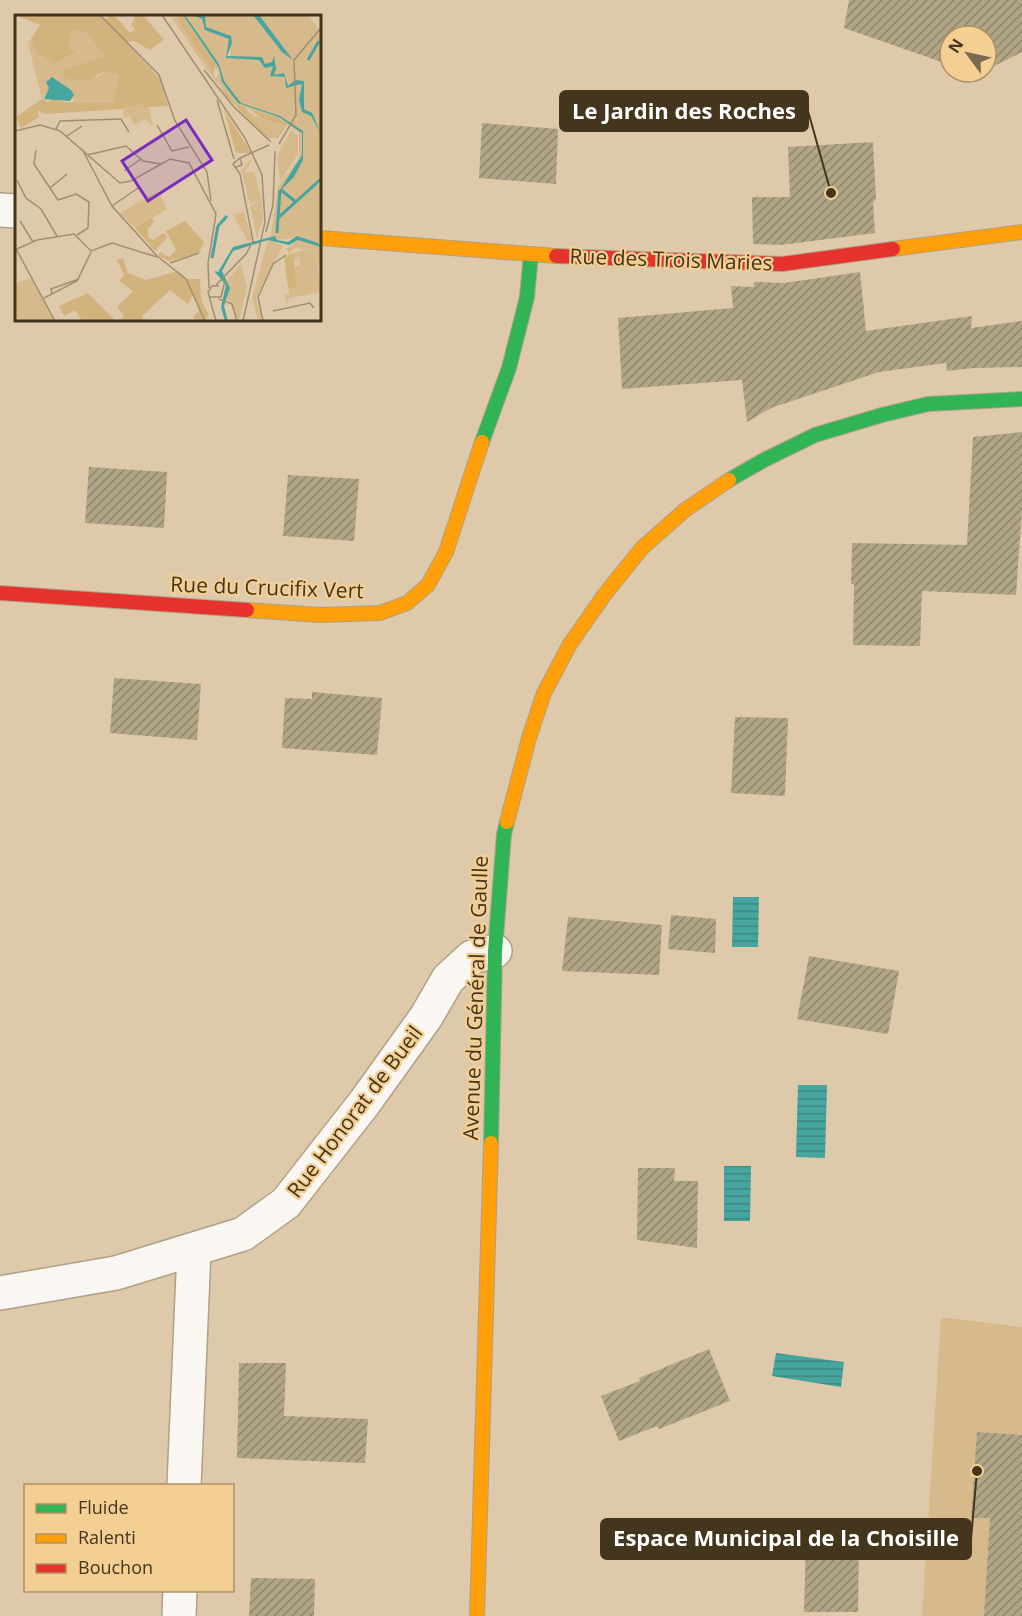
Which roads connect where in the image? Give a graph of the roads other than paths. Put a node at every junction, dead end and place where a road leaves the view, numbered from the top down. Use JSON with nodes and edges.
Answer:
{"nodes":[{"id":1,"x":0,"y":210,"type":"edge"},
{"id":2,"x":15,"y":211,"type":"edge"},
{"id":3,"x":1022,"y":232,"type":"edge"},
{"id":4,"x":321,"y":238,"type":"edge"},
{"id":5,"x":531,"y":254,"type":"junction"},
{"id":6,"x":1022,"y":399,"type":"edge"},
{"id":7,"x":0,"y":593,"type":"edge"},
{"id":8,"x":495,"y":951,"type":"junction"},
{"id":9,"x":194,"y":1250,"type":"junction"},
{"id":10,"x":0,"y":1293,"type":"edge"},
{"id":11,"x":184,"y":1484,"type":"edge"},
{"id":12,"x":180,"y":1592,"type":"edge"},
{"id":13,"x":178,"y":1616,"type":"edge"},
{"id":14,"x":477,"y":1616,"type":"edge"}],
"edges":[{"from":1,"to":2,"type":"street"},
{"from":3,"to":5,"type":"street","name":"Rue des Trois Maries"},
{"from":4,"to":5,"type":"street","name":"Rue des Trois Maries"},
{"from":5,"to":7,"type":"street","name":"Rue du Crucifix Vert"},
{"from":6,"to":8,"type":"street","name":"Avenue du Général de Gaulle"},
{"from":8,"to":9,"type":"street","name":"Rue Honorat de Bueil"},
{"from":8,"to":14,"type":"street","name":"Avenue du Général de Gaulle"},
{"from":9,"to":10,"type":"street","name":"Rue Honorat de Bueil"},
{"from":9,"to":11,"type":"street"},
{"from":12,"to":13,"type":"street"}]}
